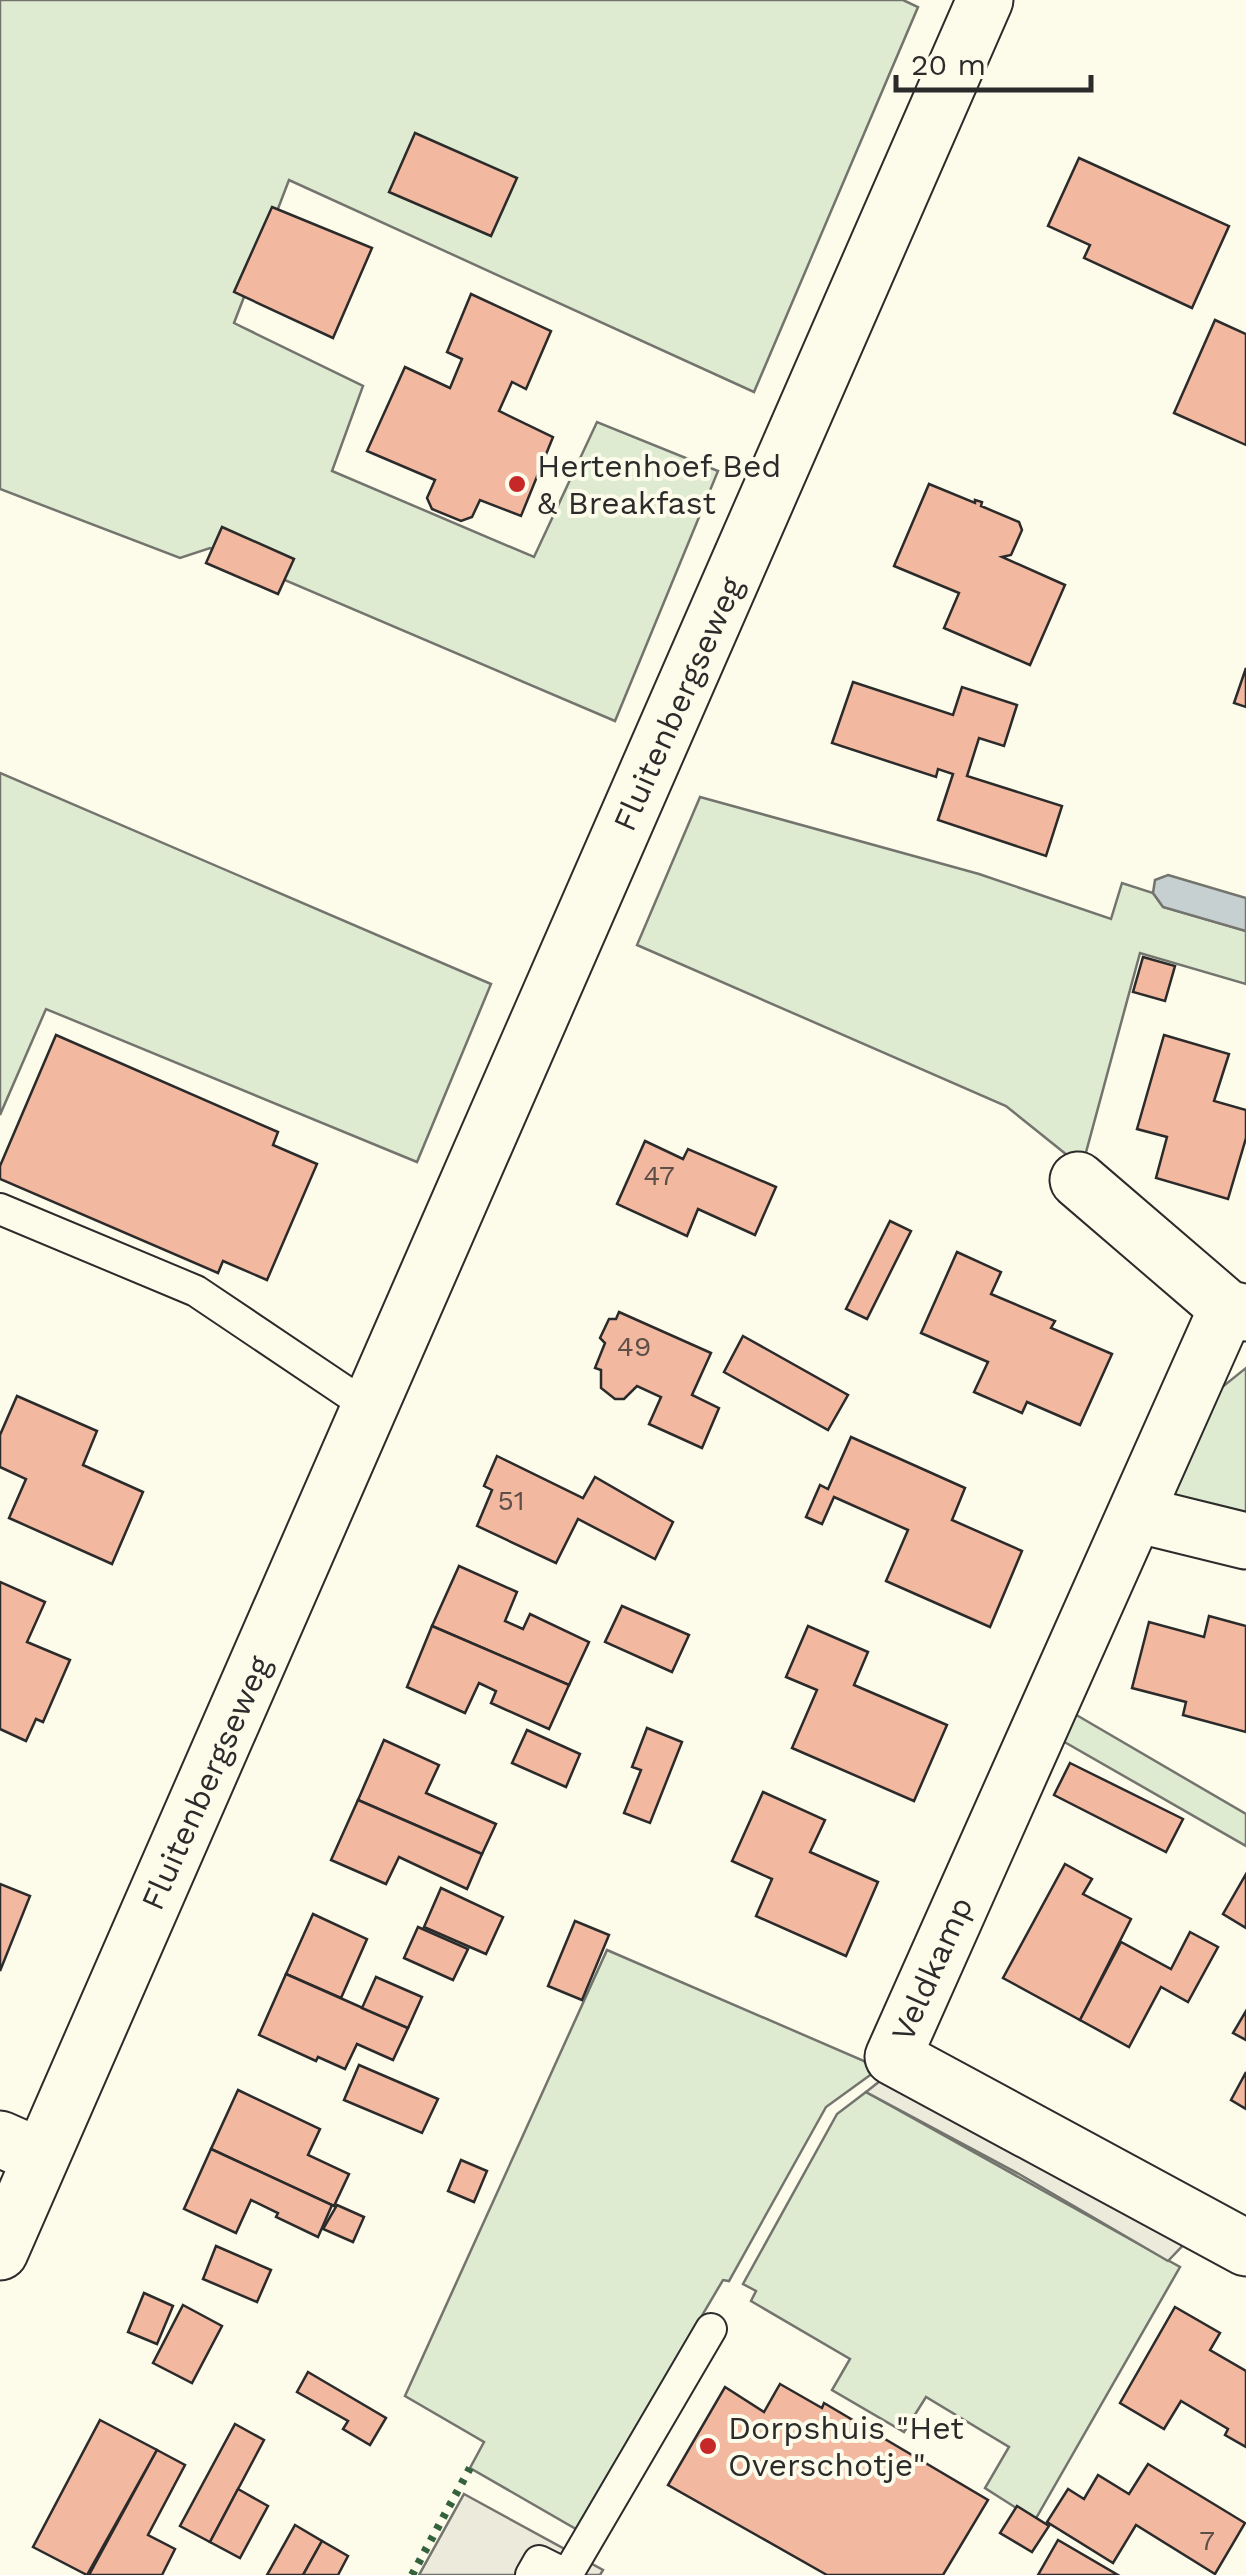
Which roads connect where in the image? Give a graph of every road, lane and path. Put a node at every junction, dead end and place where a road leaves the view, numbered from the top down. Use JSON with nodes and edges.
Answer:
{"nodes":[{"id":1,"x":984,"y":0,"type":"edge"},
{"id":2,"x":1078,"y":1180,"type":"dead end"},
{"id":3,"x":0,"y":1209,"type":"edge"},
{"id":4,"x":1237,"y":1310,"type":"edge"},
{"id":5,"x":370,"y":1408,"type":"junction"},
{"id":6,"x":1136,"y":1514,"type":"junction"},
{"id":7,"x":1246,"y":1541,"type":"edge"},
{"id":8,"x":21,"y":2148,"type":"edge"},
{"id":9,"x":1246,"y":2248,"type":"edge"},
{"id":10,"x":0,"y":2252,"type":"edge"},
{"id":11,"x":711,"y":2329,"type":"dead end"},
{"id":12,"x":531,"y":2575,"type":"edge"}],
"edges":[{"from":1,"to":5,"type":"street","name":"Fluitenbergseweg"},
{"from":2,"to":4,"type":"street","name":"Veldkamp"},
{"from":3,"to":5,"type":"lane"},
{"from":4,"to":6,"type":"street","name":"Veldkamp"},
{"from":5,"to":8,"type":"street","name":"Fluitenbergseweg"},
{"from":6,"to":7,"type":"street"},
{"from":6,"to":9,"type":"street","name":"Veldkamp"},
{"from":8,"to":10,"type":"street","name":"Fluitenbergseweg"},
{"from":11,"to":12,"type":"lane"}]}
